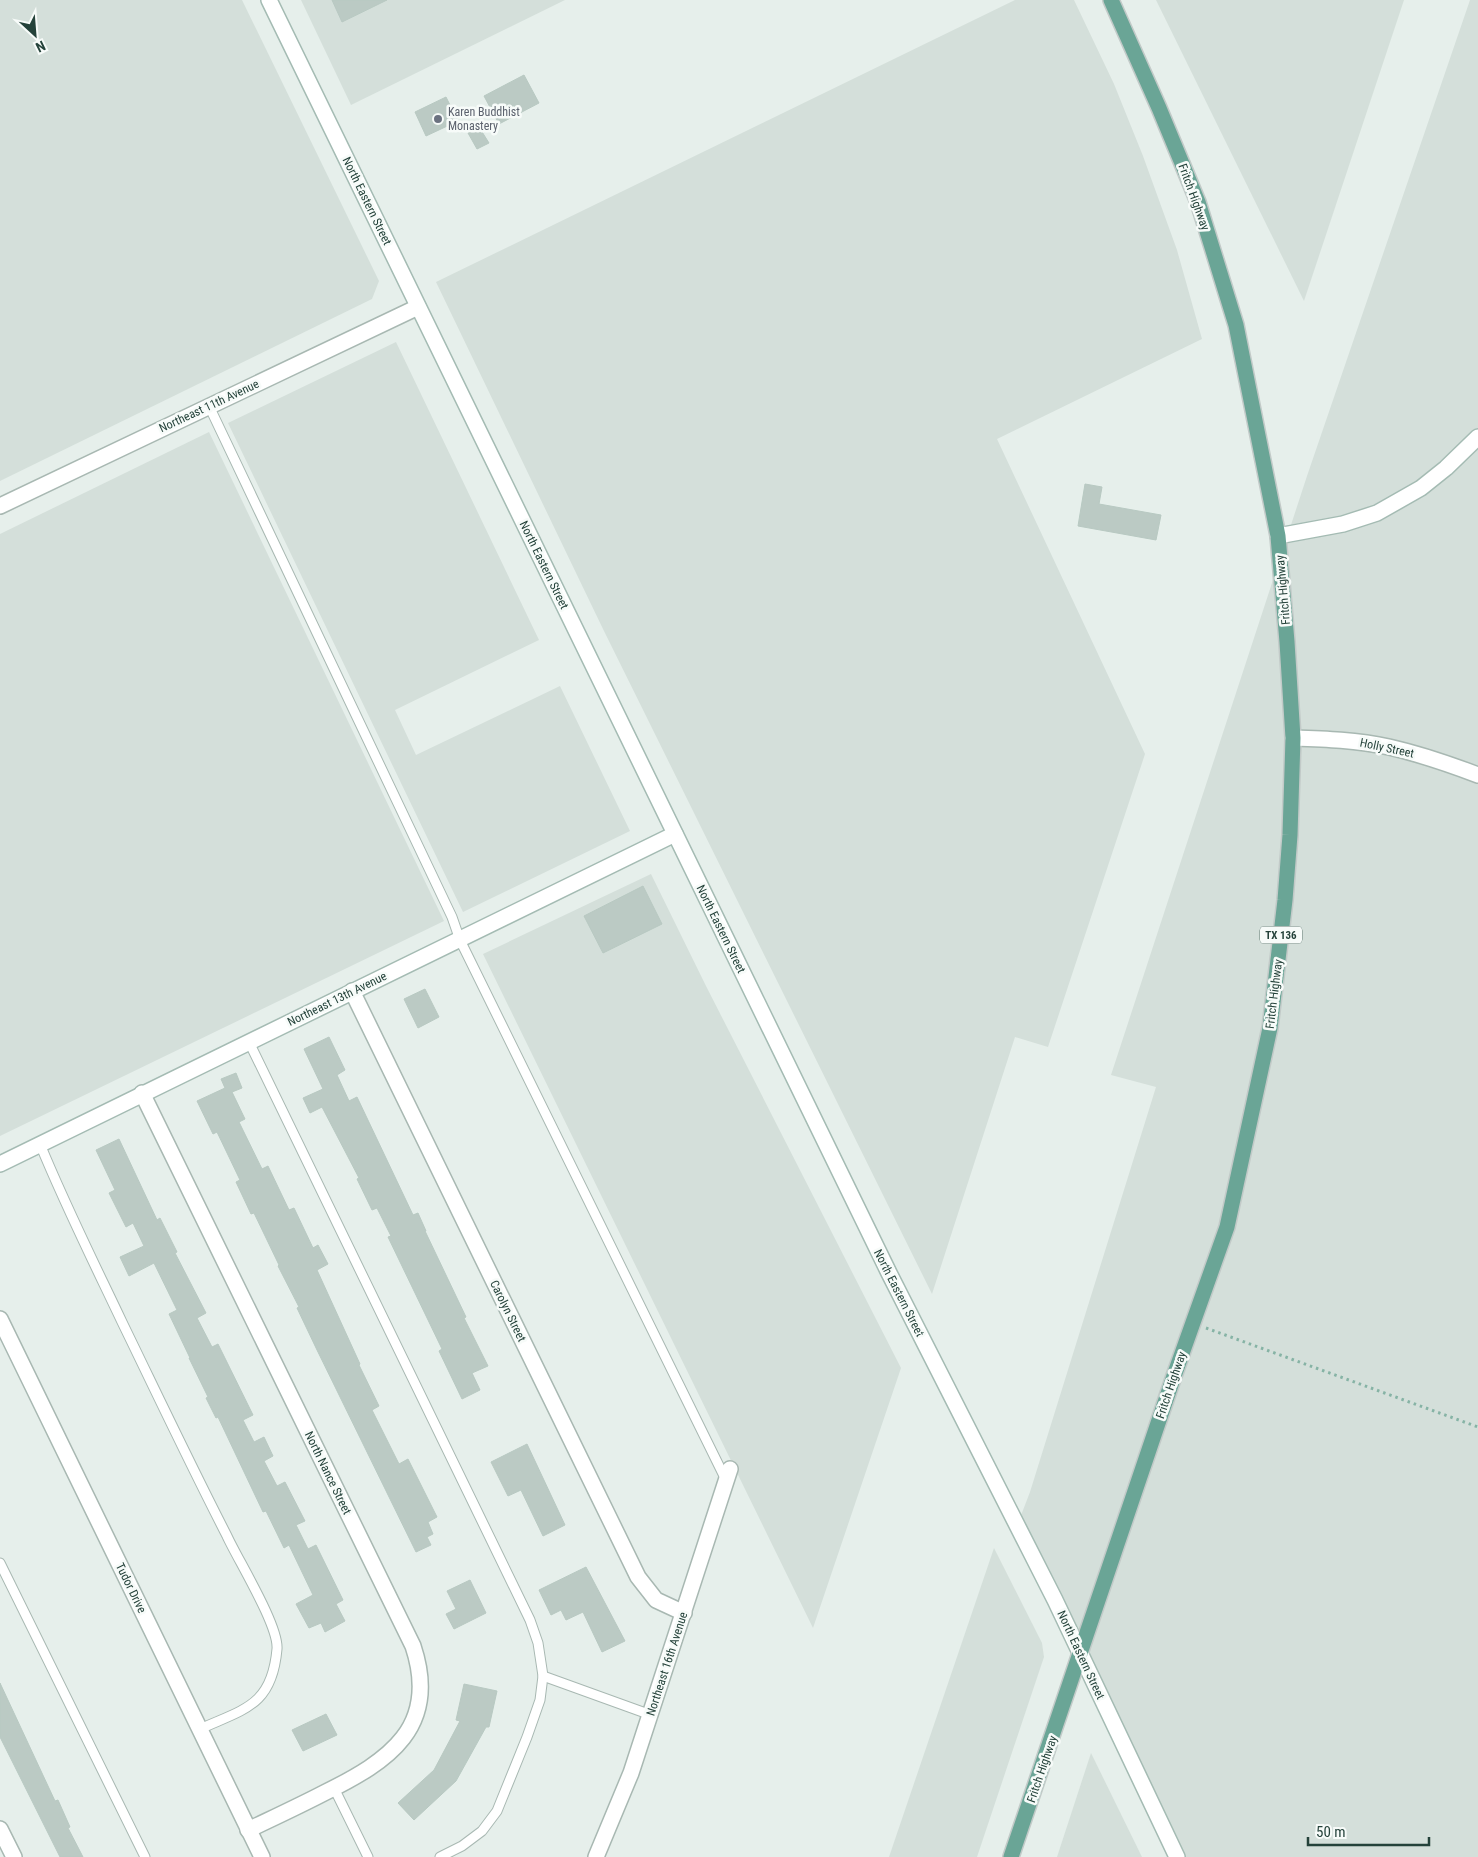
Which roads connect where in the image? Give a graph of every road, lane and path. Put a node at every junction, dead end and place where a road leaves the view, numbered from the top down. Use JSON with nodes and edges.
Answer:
{"nodes":[{"id":1,"x":270,"y":0,"type":"edge"},
{"id":2,"x":1111,"y":0,"type":"edge"},
{"id":3,"x":418,"y":307,"type":"junction"},
{"id":4,"x":209,"y":406,"type":"junction"},
{"id":5,"x":1478,"y":437,"type":"edge"},
{"id":6,"x":0,"y":506,"type":"edge"},
{"id":7,"x":1278,"y":536,"type":"junction"},
{"id":8,"x":1293,"y":738,"type":"junction"},
{"id":9,"x":1478,"y":775,"type":"edge"},
{"id":10,"x":675,"y":834,"type":"junction"},
{"id":11,"x":460,"y":940,"type":"junction"},
{"id":12,"x":352,"y":991,"type":"junction"},
{"id":13,"x":249,"y":1042,"type":"junction"},
{"id":14,"x":142,"y":1094,"type":"junction"},
{"id":15,"x":40,"y":1144,"type":"junction"},
{"id":16,"x":0,"y":1164,"type":"edge"},
{"id":17,"x":0,"y":1319,"type":"edge"},
{"id":18,"x":1193,"y":1323,"type":"junction"},
{"id":19,"x":1478,"y":1427,"type":"edge"},
{"id":20,"x":728,"y":1475,"type":"joint"},
{"id":21,"x":0,"y":1563,"type":"edge"},
{"id":22,"x":684,"y":1613,"type":"junction"},
{"id":23,"x":1081,"y":1654,"type":"junction"},
{"id":24,"x":543,"y":1676,"type":"junction"},
{"id":25,"x":650,"y":1715,"type":"junction"},
{"id":26,"x":200,"y":1729,"type":"junction"},
{"id":27,"x":334,"y":1788,"type":"junction"},
{"id":28,"x":0,"y":1829,"type":"edge"},
{"id":29,"x":248,"y":1830,"type":"junction"},
{"id":30,"x":14,"y":1857,"type":"edge"},
{"id":31,"x":145,"y":1857,"type":"edge"},
{"id":32,"x":262,"y":1857,"type":"edge"},
{"id":33,"x":368,"y":1857,"type":"edge"},
{"id":34,"x":440,"y":1857,"type":"edge"},
{"id":35,"x":596,"y":1857,"type":"edge"},
{"id":36,"x":1011,"y":1857,"type":"edge"},
{"id":37,"x":1177,"y":1857,"type":"edge"}],
"edges":[{"from":1,"to":3,"type":"street","name":"North Eastern Street"},
{"from":2,"to":7,"type":"main road","name":"Fritch Highway","number":"TX 136"},
{"from":3,"to":4,"type":"street","name":"Northeast 11th Avenue"},
{"from":3,"to":10,"type":"street","name":"North Eastern Street"},
{"from":4,"to":6,"type":"street","name":"Northeast 11th Avenue"},
{"from":4,"to":11,"type":"lane"},
{"from":5,"to":7,"type":"street"},
{"from":7,"to":8,"type":"main road","name":"Fritch Highway","number":"TX 136"},
{"from":8,"to":9,"type":"street","name":"Holly Street"},
{"from":8,"to":18,"type":"main road","name":"Fritch Highway","number":"TX 136"},
{"from":10,"to":11,"type":"street","name":"Northeast 13th Avenue"},
{"from":10,"to":23,"type":"street","name":"North Eastern Street"},
{"from":11,"to":12,"type":"street","name":"Northeast 13th Avenue"},
{"from":11,"to":20,"type":"lane"},
{"from":12,"to":13,"type":"street","name":"Northeast 13th Avenue"},
{"from":12,"to":22,"type":"street","name":"Carolyn Street"},
{"from":13,"to":14,"type":"street","name":"Northeast 13th Avenue"},
{"from":13,"to":24,"type":"lane"},
{"from":14,"to":15,"type":"street","name":"Northeast 13th Avenue"},
{"from":14,"to":27,"type":"street","name":"North Nance Street"},
{"from":15,"to":16,"type":"street","name":"Northeast 13th Avenue"},
{"from":15,"to":26,"type":"lane"},
{"from":17,"to":26,"type":"street","name":"Tudor Drive"},
{"from":18,"to":19,"type":"path"},
{"from":18,"to":23,"type":"main road","name":"Fritch Highway","number":"TX 136"},
{"from":20,"to":22,"type":"street","name":"Northeast 16th Avenue"},
{"from":21,"to":31,"type":"lane"},
{"from":22,"to":25,"type":"street","name":"Northeast 16th Avenue"},
{"from":23,"to":36,"type":"main road","name":"Fritch Highway","number":"TX 136"},
{"from":23,"to":37,"type":"street","name":"North Eastern Street"},
{"from":24,"to":25,"type":"lane"},
{"from":24,"to":34,"type":"lane"},
{"from":25,"to":35,"type":"street","name":"Northeast 16th Avenue"},
{"from":26,"to":29,"type":"street","name":"Tudor Drive"},
{"from":27,"to":29,"type":"street","name":"North Nance Street"},
{"from":27,"to":33,"type":"lane"},
{"from":28,"to":30,"type":"street"},
{"from":29,"to":32,"type":"street","name":"Tudor Drive"}]}
